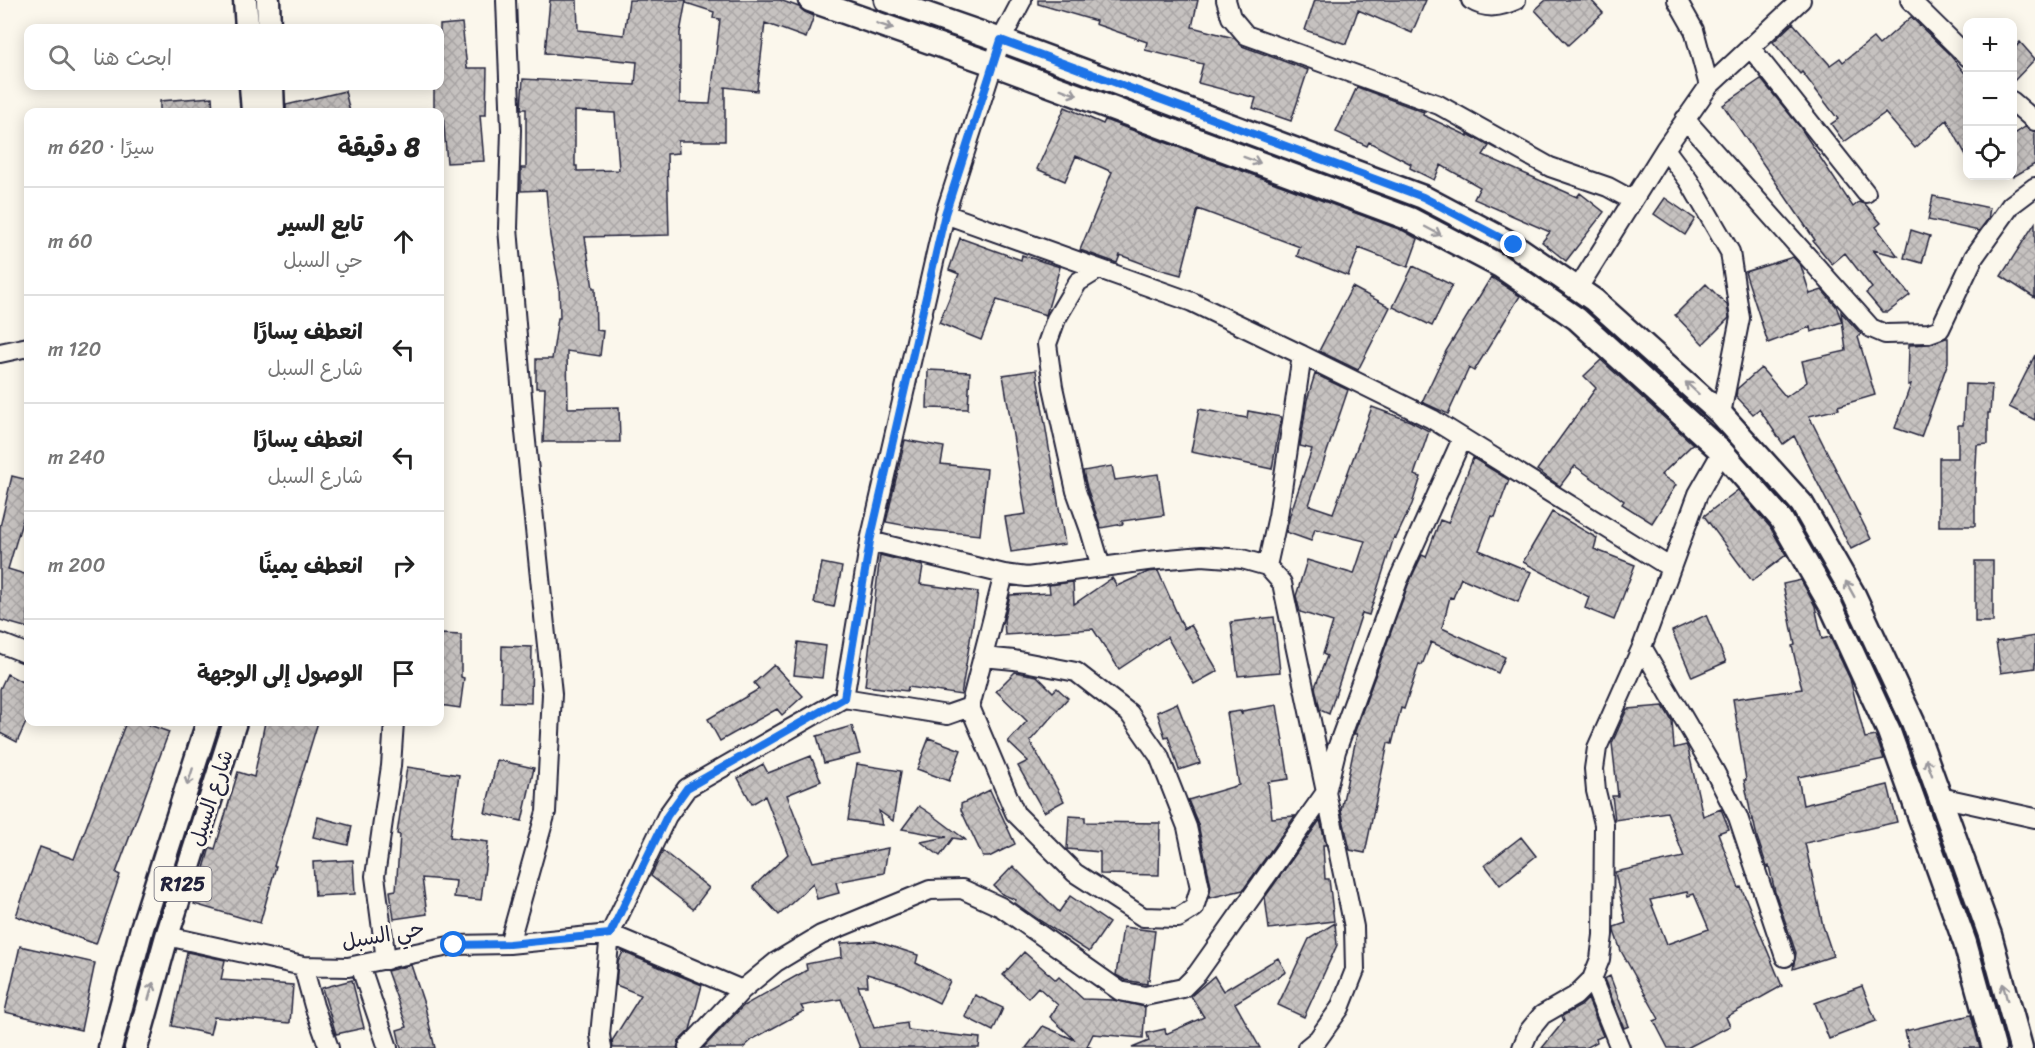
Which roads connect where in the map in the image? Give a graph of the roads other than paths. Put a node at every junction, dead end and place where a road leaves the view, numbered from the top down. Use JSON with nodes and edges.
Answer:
{"nodes":[{"id":1,"x":245,"y":0,"type":"edge"},
{"id":2,"x":268,"y":0,"type":"edge"},
{"id":3,"x":506,"y":0,"type":"edge"},
{"id":4,"x":810,"y":0,"type":"edge"},
{"id":5,"x":886,"y":0,"type":"edge"},
{"id":6,"x":1022,"y":0,"type":"edge"},
{"id":7,"x":1226,"y":0,"type":"edge"},
{"id":8,"x":1471,"y":0,"type":"edge"},
{"id":9,"x":1516,"y":0,"type":"edge"},
{"id":10,"x":1677,"y":0,"type":"edge"},
{"id":11,"x":1801,"y":0,"type":"edge"},
{"id":12,"x":1910,"y":0,"type":"edge"},
{"id":13,"x":247,"y":24,"type":"edge"},
{"id":14,"x":269,"y":24,"type":"edge"},
{"id":15,"x":1001,"y":40,"type":"junction"},
{"id":16,"x":1750,"y":47,"type":"junction"},
{"id":17,"x":1963,"y":52,"type":"edge"},
{"id":18,"x":993,"y":64,"type":"junction"},
{"id":19,"x":1709,"y":86,"type":"junction"},
{"id":20,"x":251,"y":90,"type":"edge"},
{"id":21,"x":272,"y":90,"type":"edge"},
{"id":22,"x":2017,"y":105,"type":"edge"},
{"id":23,"x":253,"y":108,"type":"edge"},
{"id":24,"x":273,"y":108,"type":"edge"},
{"id":25,"x":1685,"y":119,"type":"junction"},
{"id":26,"x":2035,"y":121,"type":"edge"},
{"id":27,"x":1665,"y":149,"type":"junction"},
{"id":28,"x":2035,"y":186,"type":"edge"},
{"id":29,"x":1866,"y":193,"type":"dead end"},
{"id":30,"x":1632,"y":200,"type":"junction"},
{"id":31,"x":945,"y":214,"type":"junction"},
{"id":32,"x":1099,"y":269,"type":"junction"},
{"id":33,"x":1578,"y":288,"type":"junction"},
{"id":34,"x":24,"y":348,"type":"edge"},
{"id":35,"x":0,"y":353,"type":"edge"},
{"id":36,"x":1302,"y":355,"type":"junction"},
{"id":37,"x":1721,"y":414,"type":"junction"},
{"id":38,"x":1462,"y":439,"type":"junction"},
{"id":39,"x":1722,"y":452,"type":"junction"},
{"id":40,"x":870,"y":541,"type":"junction"},
{"id":41,"x":1267,"y":566,"type":"junction"},
{"id":42,"x":1101,"y":567,"type":"junction"},
{"id":43,"x":1671,"y":568,"type":"junction"},
{"id":44,"x":1004,"y":574,"type":"junction"},
{"id":45,"x":0,"y":643,"type":"edge"},
{"id":46,"x":1642,"y":647,"type":"junction"},
{"id":47,"x":24,"y":652,"type":"edge"},
{"id":48,"x":983,"y":657,"type":"junction"},
{"id":49,"x":844,"y":698,"type":"junction"},
{"id":50,"x":970,"y":707,"type":"junction"},
{"id":51,"x":203,"y":726,"type":"edge"},
{"id":52,"x":234,"y":726,"type":"edge"},
{"id":53,"x":394,"y":726,"type":"edge"},
{"id":54,"x":1326,"y":792,"type":"junction"},
{"id":55,"x":1940,"y":797,"type":"junction"},
{"id":56,"x":2035,"y":818,"type":"edge"},
{"id":57,"x":610,"y":934,"type":"junction"},
{"id":58,"x":167,"y":936,"type":"junction"},
{"id":59,"x":509,"y":944,"type":"junction"},
{"id":60,"x":1785,"y":957,"type":"dead end"},
{"id":61,"x":386,"y":960,"type":"junction"},
{"id":62,"x":360,"y":964,"type":"junction"},
{"id":63,"x":303,"y":966,"type":"junction"},
{"id":64,"x":1592,"y":979,"type":"junction"},
{"id":65,"x":742,"y":990,"type":"junction"},
{"id":66,"x":110,"y":1048,"type":"edge"},
{"id":67,"x":136,"y":1048,"type":"edge"},
{"id":68,"x":328,"y":1048,"type":"edge"},
{"id":69,"x":388,"y":1048,"type":"edge"},
{"id":70,"x":602,"y":1048,"type":"edge"},
{"id":71,"x":688,"y":1048,"type":"edge"},
{"id":72,"x":1307,"y":1048,"type":"edge"},
{"id":73,"x":1522,"y":1048,"type":"edge"},
{"id":74,"x":1620,"y":1048,"type":"edge"},
{"id":75,"x":1994,"y":1048,"type":"edge"},
{"id":76,"x":2021,"y":1048,"type":"edge"}],
"edges":[{"from":1,"to":13,"type":"main road"},
{"from":2,"to":14,"type":"main road"},
{"from":3,"to":59,"type":"street"},
{"from":4,"to":18,"type":"main road","one_way":true},
{"from":5,"to":15,"type":"main road"},
{"from":6,"to":15,"type":"street"},
{"from":7,"to":30,"type":"street"},
{"from":8,"to":9,"type":"street"},
{"from":10,"to":19,"type":"street"},
{"from":11,"to":16,"type":"street"},
{"from":12,"to":17,"type":"street"},
{"from":15,"to":18,"type":"street"},
{"from":15,"to":33,"type":"main road"},
{"from":16,"to":19,"type":"street"},
{"from":16,"to":29,"type":"street"},
{"from":18,"to":31,"type":"street"},
{"from":18,"to":39,"type":"main road","one_way":true},
{"from":19,"to":25,"type":"street"},
{"from":20,"to":23,"type":"main road"},
{"from":21,"to":24,"type":"main road"},
{"from":22,"to":26,"type":"street"},
{"from":25,"to":27,"type":"street"},
{"from":25,"to":28,"type":"street"},
{"from":27,"to":30,"type":"street"},
{"from":27,"to":37,"type":"street"},
{"from":30,"to":33,"type":"street"},
{"from":31,"to":32,"type":"street"},
{"from":31,"to":40,"type":"street"},
{"from":32,"to":36,"type":"street"},
{"from":32,"to":42,"type":"street"},
{"from":37,"to":33,"type":"main road","one_way":true},
{"from":34,"to":35,"type":"street"},
{"from":36,"to":38,"type":"street"},
{"from":36,"to":41,"type":"street"},
{"from":55,"to":37,"type":"main road","one_way":true},
{"from":38,"to":43,"type":"street"},
{"from":38,"to":54,"type":"street"},
{"from":39,"to":43,"type":"street"},
{"from":39,"to":75,"type":"main road"},
{"from":40,"to":44,"type":"street"},
{"from":40,"to":49,"type":"street"},
{"from":41,"to":42,"type":"street"},
{"from":41,"to":54,"type":"street"},
{"from":42,"to":44,"type":"street"},
{"from":43,"to":46,"type":"street"},
{"from":44,"to":48,"type":"street"},
{"from":45,"to":47,"type":"street"},
{"from":46,"to":60,"type":"street"},
{"from":46,"to":64,"type":"street"},
{"from":48,"to":50,"type":"street"},
{"from":48,"to":50,"type":"street"},
{"from":49,"to":50,"type":"street"},
{"from":49,"to":57,"type":"street"},
{"from":51,"to":66,"type":"main road","name":"شارع السبل","number":"R125","one_way":true},
{"from":52,"to":58,"type":"main road","name":"شارع السبل","number":"R125"},
{"from":53,"to":61,"type":"street"},
{"from":54,"to":65,"type":"street"},
{"from":54,"to":72,"type":"street"},
{"from":55,"to":56,"type":"street"},
{"from":76,"to":55,"type":"main road","one_way":true},
{"from":57,"to":59,"type":"street","name":"حي السبل"},
{"from":57,"to":65,"type":"street","name":"حي السبل"},
{"from":57,"to":70,"type":"street"},
{"from":58,"to":63,"type":"street","name":"حي السبل"},
{"from":67,"to":58,"type":"main road","name":"شارع السبل","number":"R125","one_way":true},
{"from":59,"to":61,"type":"street","name":"حي السبل"},
{"from":61,"to":62,"type":"street","name":"حي السبل"},
{"from":62,"to":63,"type":"street","name":"حي السبل"},
{"from":62,"to":69,"type":"street"},
{"from":63,"to":68,"type":"street"},
{"from":64,"to":73,"type":"street"},
{"from":64,"to":74,"type":"street"},
{"from":65,"to":71,"type":"street"}]}
